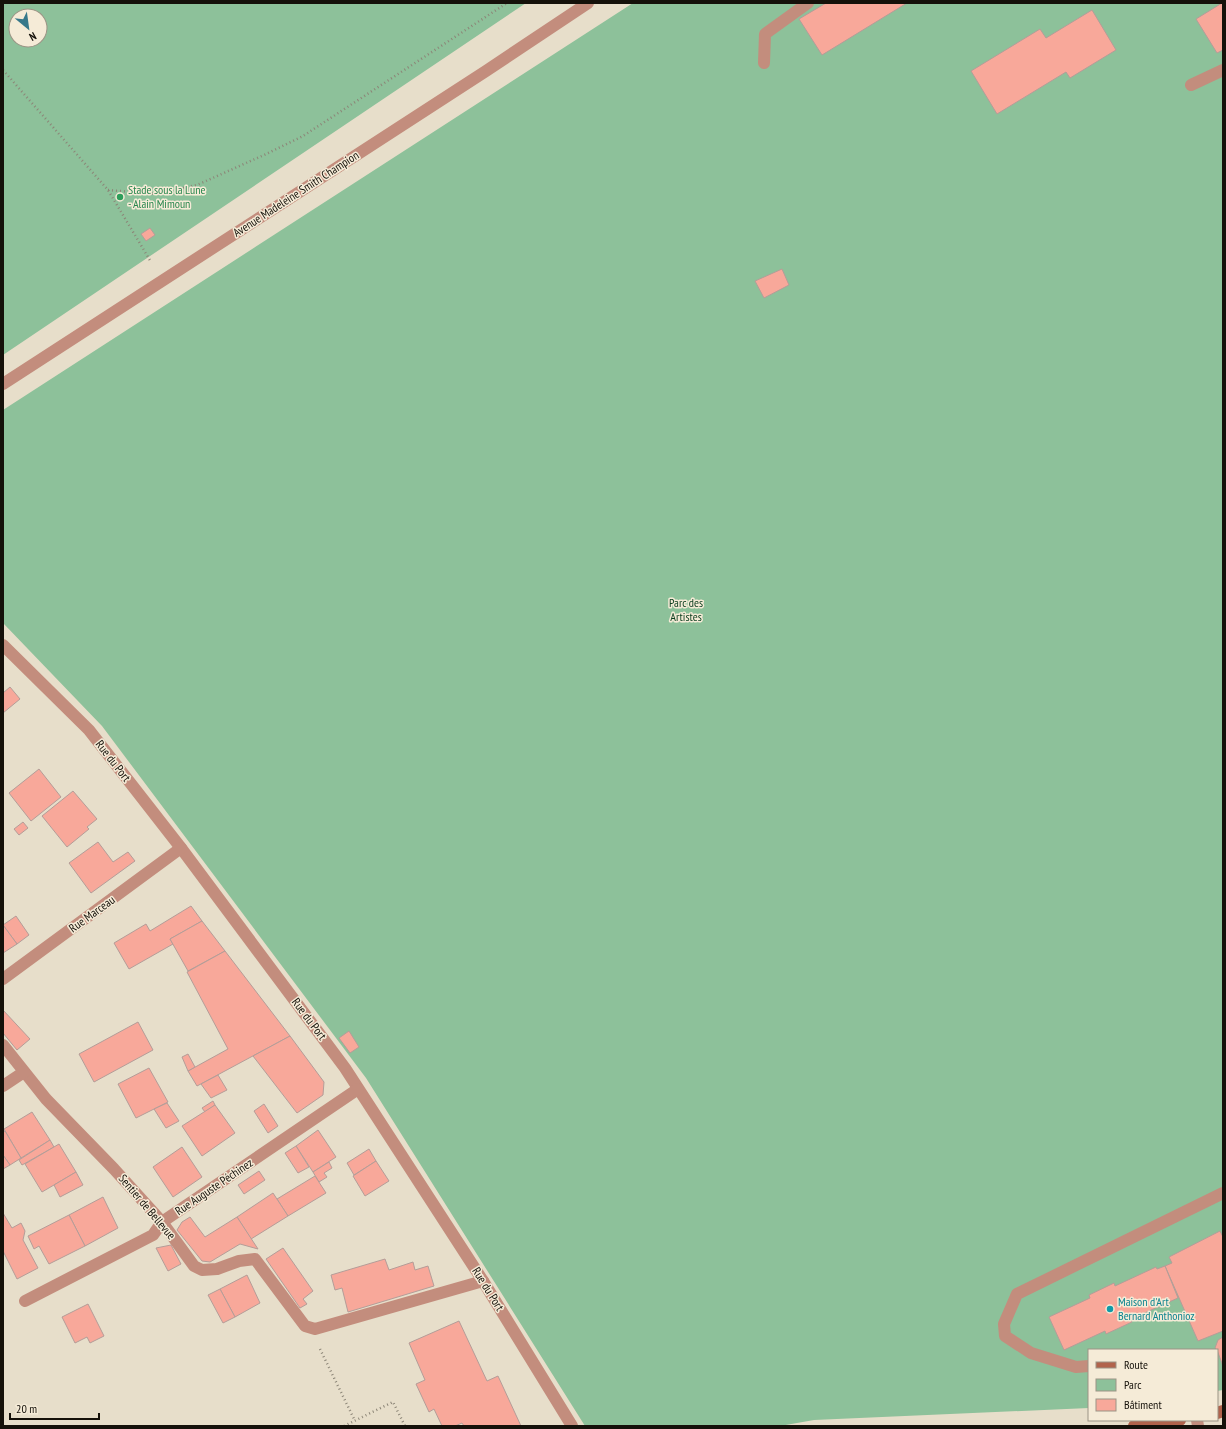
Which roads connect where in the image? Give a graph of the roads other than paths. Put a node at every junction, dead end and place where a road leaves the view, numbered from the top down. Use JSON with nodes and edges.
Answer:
{"nodes":[{"id":1,"x":588,"y":3,"type":"edge"},
{"id":2,"x":808,"y":3,"type":"edge"},
{"id":3,"x":764,"y":62,"type":"dead end"},
{"id":4,"x":1223,"y":70,"type":"edge"},
{"id":5,"x":1191,"y":85,"type":"dead end"},
{"id":6,"x":3,"y":384,"type":"edge"},
{"id":7,"x":3,"y":645,"type":"edge"},
{"id":8,"x":181,"y":848,"type":"junction"},
{"id":9,"x":3,"y":979,"type":"edge"},
{"id":10,"x":3,"y":1045,"type":"edge"},
{"id":11,"x":24,"y":1072,"type":"junction"},
{"id":12,"x":3,"y":1086,"type":"edge"},
{"id":13,"x":358,"y":1089,"type":"junction"},
{"id":14,"x":1223,"y":1193,"type":"edge"},
{"id":15,"x":162,"y":1222,"type":"junction"},
{"id":16,"x":483,"y":1281,"type":"junction"},
{"id":17,"x":25,"y":1301,"type":"dead end"},
{"id":18,"x":1088,"y":1366,"type":"edge"},
{"id":19,"x":1168,"y":1421,"type":"edge"},
{"id":20,"x":1156,"y":1422,"type":"edge"},
{"id":21,"x":572,"y":1426,"type":"edge"},
{"id":22,"x":1134,"y":1426,"type":"edge"}],
"edges":[{"from":1,"to":6,"type":"street","name":"Avenue Madeleine Smith Champion"},
{"from":2,"to":3,"type":"street"},
{"from":4,"to":5,"type":"street"},
{"from":7,"to":8,"type":"street","name":"Rue du Port"},
{"from":8,"to":9,"type":"street","name":"Rue Marceau"},
{"from":8,"to":13,"type":"street","name":"Rue du Port"},
{"from":10,"to":11,"type":"street","name":"Sentier de Bellevue"},
{"from":11,"to":12,"type":"street"},
{"from":11,"to":15,"type":"street","name":"Sentier de Bellevue"},
{"from":13,"to":15,"type":"street","name":"Rue Auguste Péchinez"},
{"from":13,"to":16,"type":"street","name":"Rue du Port"},
{"from":14,"to":18,"type":"street"},
{"from":15,"to":16,"type":"street","name":"Sentier de Bellevue"},
{"from":15,"to":17,"type":"street","name":"Rue Auguste Péchinez"},
{"from":16,"to":21,"type":"street","name":"Rue du Port"},
{"from":19,"to":20,"type":"main road"},
{"from":20,"to":22,"type":"main road"}]}
